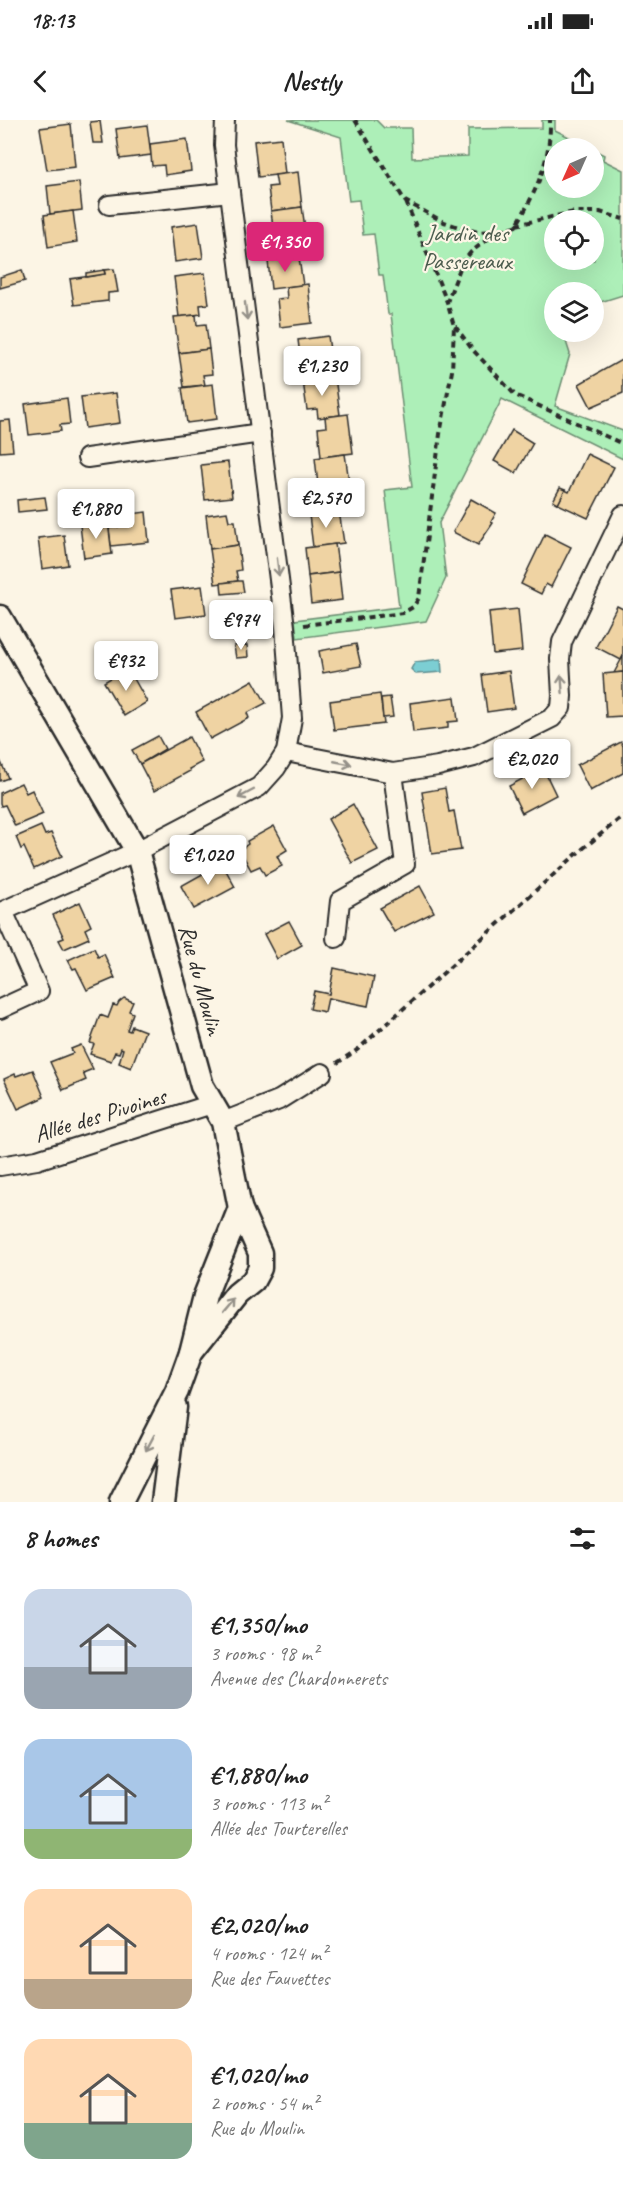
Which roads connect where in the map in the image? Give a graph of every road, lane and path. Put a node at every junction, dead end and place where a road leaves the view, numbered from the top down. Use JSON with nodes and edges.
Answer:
{"nodes":[{"id":1,"x":225,"y":120,"type":"edge"},
{"id":2,"x":355,"y":120,"type":"edge"},
{"id":3,"x":550,"y":120,"type":"edge"},
{"id":4,"x":231,"y":192,"type":"junction"},
{"id":5,"x":405,"y":201,"type":"junction"},
{"id":6,"x":110,"y":205,"type":"dead end"},
{"id":7,"x":623,"y":219,"type":"edge"},
{"id":8,"x":516,"y":226,"type":"junction"},
{"id":9,"x":498,"y":231,"type":"junction"},
{"id":10,"x":447,"y":302,"type":"junction"},
{"id":11,"x":454,"y":326,"type":"junction"},
{"id":12,"x":261,"y":434,"type":"junction"},
{"id":13,"x":623,"y":444,"type":"edge"},
{"id":14,"x":87,"y":458,"type":"dead end"},
{"id":15,"x":623,"y":515,"type":"edge"},
{"id":16,"x":0,"y":617,"type":"edge"},
{"id":17,"x":285,"y":627,"type":"junction"},
{"id":18,"x":286,"y":752,"type":"junction"},
{"id":19,"x":393,"y":773,"type":"junction"},
{"id":20,"x":623,"y":816,"type":"edge"},
{"id":21,"x":137,"y":851,"type":"junction"},
{"id":22,"x":2,"y":908,"type":"edge"},
{"id":23,"x":336,"y":938,"type":"dead end"},
{"id":24,"x":0,"y":1009,"type":"edge"},
{"id":25,"x":322,"y":1073,"type":"joint"},
{"id":26,"x":217,"y":1113,"type":"junction"},
{"id":27,"x":0,"y":1166,"type":"edge"},
{"id":28,"x":240,"y":1208,"type":"junction"},
{"id":29,"x":192,"y":1352,"type":"junction"},
{"id":30,"x":177,"y":1391,"type":"junction"},
{"id":31,"x":122,"y":1502,"type":"edge"},
{"id":32,"x":163,"y":1502,"type":"edge"}],
"edges":[{"from":1,"to":4,"type":"street"},
{"from":2,"to":5,"type":"path"},
{"from":3,"to":8,"type":"path"},
{"from":4,"to":6,"type":"street"},
{"from":4,"to":12,"type":"street","one_way":true},
{"from":5,"to":9,"type":"path"},
{"from":5,"to":10,"type":"path"},
{"from":7,"to":8,"type":"path"},
{"from":8,"to":9,"type":"path"},
{"from":9,"to":10,"type":"path"},
{"from":10,"to":11,"type":"path"},
{"from":11,"to":13,"type":"path"},
{"from":11,"to":17,"type":"path"},
{"from":12,"to":14,"type":"street"},
{"from":12,"to":17,"type":"street","one_way":true},
{"from":19,"to":15,"type":"street","one_way":true},
{"from":16,"to":21,"type":"street","name":"Rue du Moulin"},
{"from":17,"to":18,"type":"street"},
{"from":18,"to":19,"type":"street","one_way":true},
{"from":18,"to":21,"type":"street","one_way":true},
{"from":19,"to":23,"type":"street"},
{"from":20,"to":25,"type":"path"},
{"from":21,"to":22,"type":"street"},
{"from":21,"to":26,"type":"street","name":"Rue du Moulin"},
{"from":22,"to":24,"type":"street"},
{"from":25,"to":26,"type":"street","name":"Allée des Pivoines"},
{"from":26,"to":27,"type":"street","name":"Allée des Pivoines"},
{"from":26,"to":28,"type":"street","name":"Rue du Moulin"},
{"from":28,"to":29,"type":"street","name":"Rue du Moulin"},
{"from":29,"to":28,"type":"street","name":"Rue du Moulin","one_way":true},
{"from":29,"to":30,"type":"street","name":"Rue du Moulin"},
{"from":30,"to":31,"type":"street","name":"Rue du Moulin","one_way":true},
{"from":30,"to":32,"type":"street","name":"Rue du Moulin"}]}
